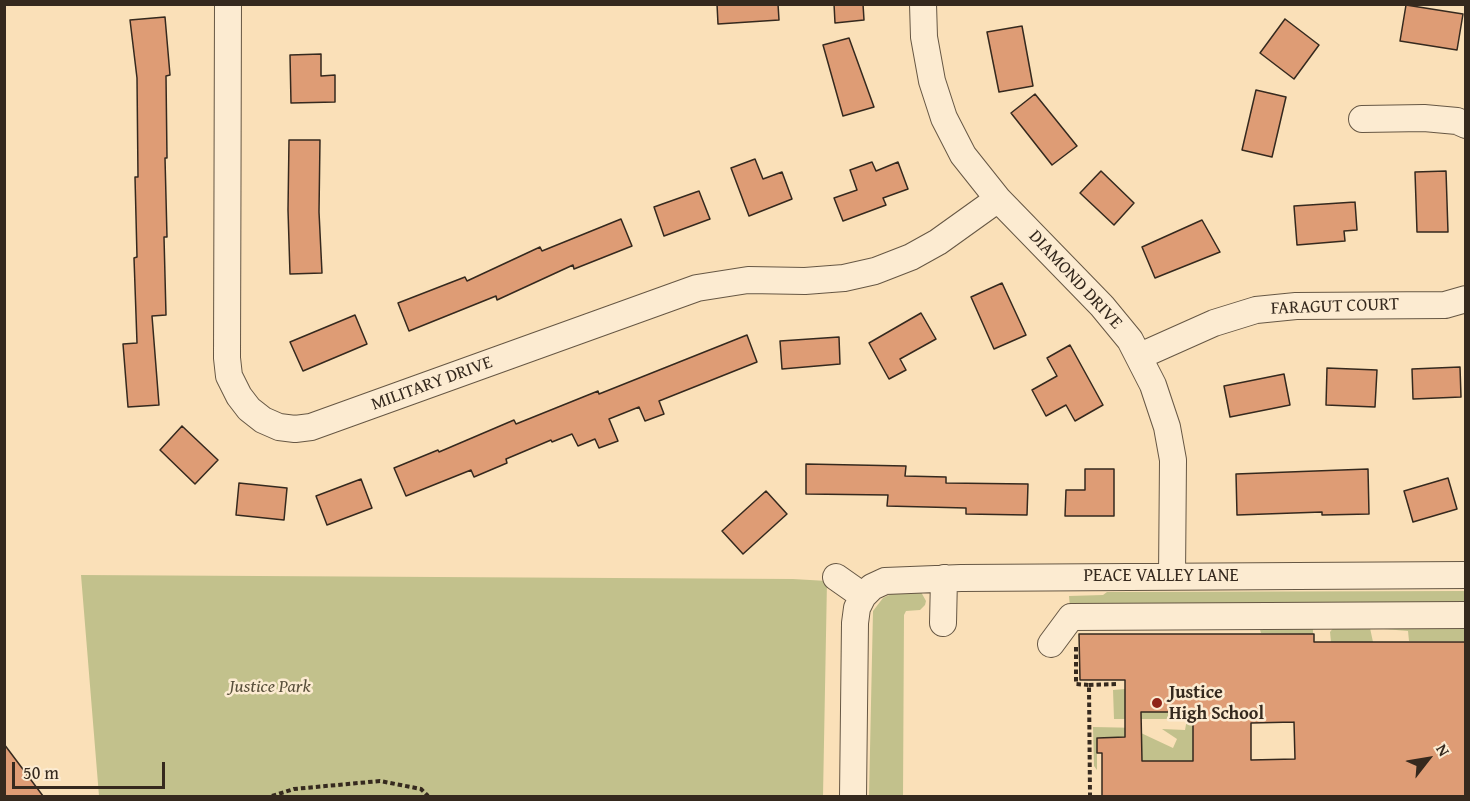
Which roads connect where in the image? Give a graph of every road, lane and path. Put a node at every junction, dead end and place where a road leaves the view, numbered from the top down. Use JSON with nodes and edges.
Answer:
{"nodes":[{"id":1,"x":228,"y":4,"type":"edge"},
{"id":2,"x":923,"y":4,"type":"edge"},
{"id":3,"x":1362,"y":119,"type":"dead end"},
{"id":4,"x":1466,"y":125,"type":"edge"},
{"id":5,"x":998,"y":199,"type":"junction"},
{"id":6,"x":1466,"y":299,"type":"edge"},
{"id":7,"x":1140,"y":356,"type":"junction"},
{"id":8,"x":1466,"y":575,"type":"edge"},
{"id":9,"x":1172,"y":576,"type":"junction"},
{"id":10,"x":836,"y":577,"type":"dead end"},
{"id":11,"x":944,"y":578,"type":"junction"},
{"id":12,"x":863,"y":597,"type":"junction"},
{"id":13,"x":1466,"y":615,"type":"edge"},
{"id":14,"x":1071,"y":617,"type":"junction"},
{"id":15,"x":943,"y":623,"type":"dead end"},
{"id":16,"x":1051,"y":644,"type":"dead end"},
{"id":17,"x":1119,"y":684,"type":"dead end"},
{"id":18,"x":1089,"y":685,"type":"junction"},
{"id":19,"x":272,"y":796,"type":"edge"},
{"id":20,"x":428,"y":796,"type":"edge"},
{"id":21,"x":853,"y":796,"type":"edge"},
{"id":22,"x":1090,"y":796,"type":"edge"}],
"edges":[{"from":1,"to":5,"type":"street","name":"MILITARY DRIVE"},
{"from":2,"to":5,"type":"street","name":"DIAMOND DRIVE"},
{"from":3,"to":4,"type":"street"},
{"from":5,"to":7,"type":"street","name":"DIAMOND DRIVE"},
{"from":6,"to":7,"type":"street","name":"FARAGUT COURT"},
{"from":7,"to":9,"type":"street","name":"DIAMOND DRIVE"},
{"from":8,"to":9,"type":"street","name":"PEACE VALLEY LANE"},
{"from":9,"to":11,"type":"street","name":"PEACE VALLEY LANE"},
{"from":10,"to":12,"type":"street"},
{"from":11,"to":12,"type":"street","name":"PEACE VALLEY LANE"},
{"from":11,"to":15,"type":"street"},
{"from":12,"to":21,"type":"street"},
{"from":13,"to":14,"type":"street"},
{"from":14,"to":16,"type":"street"},
{"from":14,"to":18,"type":"path"},
{"from":17,"to":18,"type":"path"},
{"from":18,"to":22,"type":"path"},
{"from":19,"to":20,"type":"path"}]}
